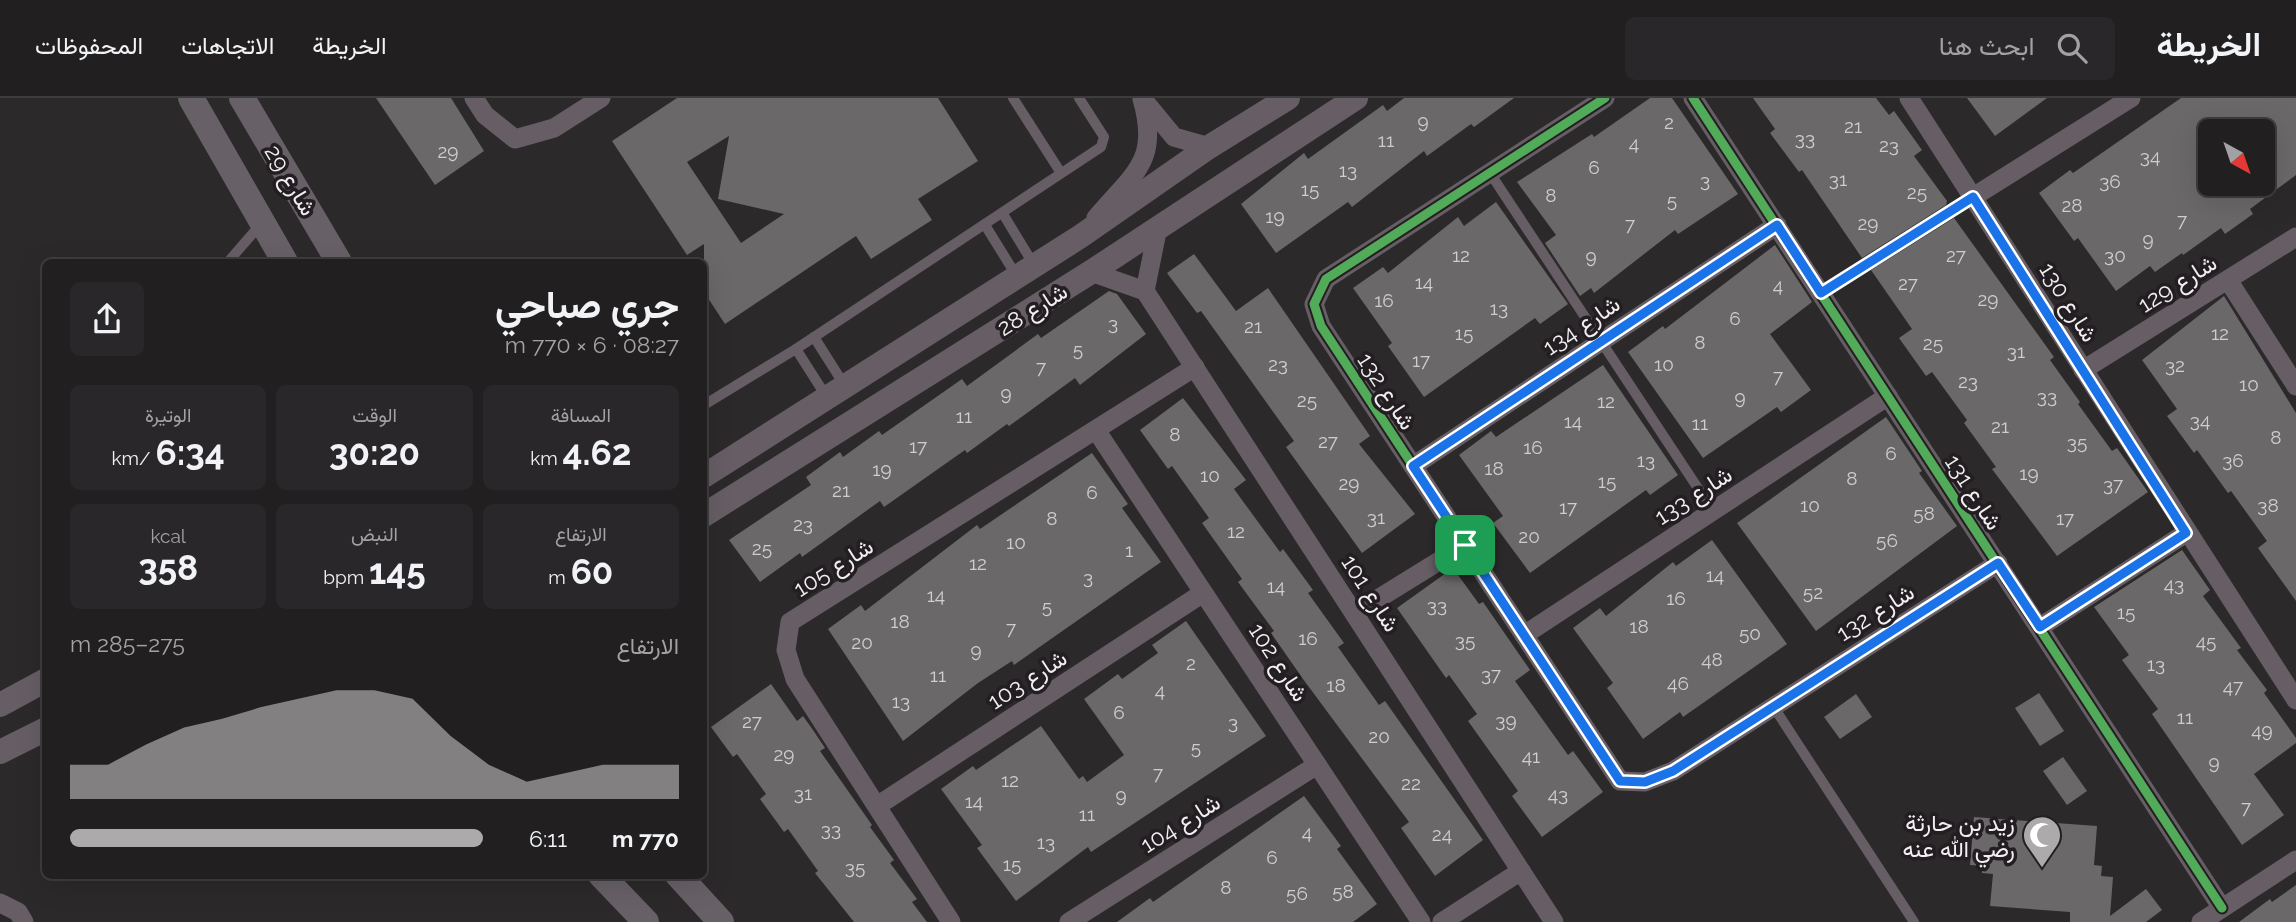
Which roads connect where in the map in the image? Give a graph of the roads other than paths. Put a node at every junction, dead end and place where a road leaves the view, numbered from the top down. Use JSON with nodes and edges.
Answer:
{"nodes":[{"id":1,"x":191,"y":98,"type":"edge"},
{"id":2,"x":242,"y":98,"type":"edge"},
{"id":3,"x":474,"y":98,"type":"edge"},
{"id":4,"x":600,"y":98,"type":"edge"},
{"id":5,"x":1013,"y":98,"type":"edge"},
{"id":6,"x":1079,"y":98,"type":"edge"},
{"id":7,"x":1142,"y":98,"type":"edge"},
{"id":8,"x":1288,"y":98,"type":"edge"},
{"id":9,"x":1356,"y":98,"type":"edge"},
{"id":10,"x":1605,"y":98,"type":"edge"},
{"id":11,"x":1693,"y":98,"type":"edge"},
{"id":12,"x":1909,"y":98,"type":"edge"},
{"id":13,"x":2119,"y":101,"type":"edge"},
{"id":14,"x":1209,"y":147,"type":"junction"},
{"id":15,"x":1061,"y":173,"type":"junction"},
{"id":16,"x":1490,"y":173,"type":"junction"},
{"id":17,"x":1973,"y":197,"type":"junction"},
{"id":18,"x":1003,"y":214,"type":"junction"},
{"id":19,"x":262,"y":222,"type":"junction"},
{"id":20,"x":985,"y":225,"type":"junction"},
{"id":21,"x":1777,"y":225,"type":"junction"},
{"id":22,"x":1158,"y":227,"type":"junction"},
{"id":23,"x":1081,"y":236,"type":"junction"},
{"id":24,"x":2296,"y":237,"type":"edge"},
{"id":25,"x":231,"y":259,"type":"edge"},
{"id":26,"x":283,"y":259,"type":"edge"},
{"id":27,"x":338,"y":259,"type":"edge"},
{"id":28,"x":1026,"y":272,"type":"junction"},
{"id":29,"x":1091,"y":272,"type":"junction"},
{"id":30,"x":2228,"y":280,"type":"junction"},
{"id":31,"x":1145,"y":291,"type":"junction"},
{"id":32,"x":1821,"y":293,"type":"junction"},
{"id":33,"x":814,"y":337,"type":"junction"},
{"id":34,"x":1601,"y":342,"type":"junction"},
{"id":35,"x":796,"y":349,"type":"junction"},
{"id":36,"x":1195,"y":367,"type":"junction"},
{"id":37,"x":2083,"y":370,"type":"junction"},
{"id":38,"x":2296,"y":386,"type":"edge"},
{"id":39,"x":836,"y":392,"type":"junction"},
{"id":40,"x":1888,"y":396,"type":"junction"},
{"id":41,"x":707,"y":403,"type":"edge"},
{"id":42,"x":1096,"y":430,"type":"junction"},
{"id":43,"x":1413,"y":466,"type":"junction"},
{"id":44,"x":707,"y":474,"type":"edge"},
{"id":45,"x":1713,"y":511,"type":"junction"},
{"id":46,"x":707,"y":513,"type":"edge"},
{"id":47,"x":2186,"y":533,"type":"junction"},
{"id":48,"x":1465,"y":545,"type":"junction"},
{"id":49,"x":1998,"y":563,"type":"junction"},
{"id":50,"x":1203,"y":593,"type":"junction"},
{"id":51,"x":1355,"y":613,"type":"junction"},
{"id":52,"x":2040,"y":627,"type":"junction"},
{"id":53,"x":1524,"y":635,"type":"junction"},
{"id":54,"x":42,"y":682,"type":"edge"},
{"id":55,"x":2296,"y":700,"type":"edge"},
{"id":56,"x":0,"y":705,"type":"edge"},
{"id":57,"x":1773,"y":706,"type":"junction"},
{"id":58,"x":42,"y":731,"type":"edge"},
{"id":59,"x":0,"y":752,"type":"edge"},
{"id":60,"x":1317,"y":765,"type":"junction"},
{"id":61,"x":877,"y":806,"type":"junction"},
{"id":62,"x":2296,"y":860,"type":"edge"},
{"id":63,"x":1521,"y":871,"type":"junction"},
{"id":64,"x":605,"y":879,"type":"edge"},
{"id":65,"x":682,"y":879,"type":"edge"},
{"id":66,"x":0,"y":904,"type":"edge"},
{"id":67,"x":2222,"y":908,"type":"junction"},
{"id":68,"x":24,"y":922,"type":"edge"},
{"id":69,"x":646,"y":922,"type":"edge"},
{"id":70,"x":721,"y":922,"type":"edge"},
{"id":71,"x":951,"y":922,"type":"edge"},
{"id":72,"x":1069,"y":922,"type":"edge"},
{"id":73,"x":1420,"y":922,"type":"edge"},
{"id":74,"x":1442,"y":922,"type":"edge"},
{"id":75,"x":1554,"y":922,"type":"edge"},
{"id":76,"x":1914,"y":922,"type":"edge"},
{"id":77,"x":2201,"y":922,"type":"edge"}],
"edges":[{"from":1,"to":19,"type":"main road","name":"شارع 29"},
{"from":2,"to":27,"type":"main road","name":"شارع 29"},
{"from":3,"to":4,"type":"street"},
{"from":5,"to":15,"type":"lane"},
{"from":6,"to":15,"type":"lane"},
{"from":7,"to":14,"type":"street"},
{"from":7,"to":23,"type":"street"},
{"from":8,"to":14,"type":"street","name":"شارع 28"},
{"from":9,"to":22,"type":"street","name":"شارع 28"},
{"from":10,"to":16,"type":"street","name":"شارع 132"},
{"from":11,"to":21,"type":"street","name":"شارع 131"},
{"from":12,"to":17,"type":"street","name":"شارع 130"},
{"from":13,"to":17,"type":"street"},
{"from":14,"to":23,"type":"street","name":"شارع 28"},
{"from":15,"to":18,"type":"lane"},
{"from":16,"to":34,"type":"lane"},
{"from":16,"to":43,"type":"street","name":"شارع 132"},
{"from":17,"to":32,"type":"lane"},
{"from":17,"to":37,"type":"street","name":"شارع 130"},
{"from":18,"to":20,"type":"lane"},
{"from":18,"to":28,"type":"lane"},
{"from":19,"to":25,"type":"lane"},
{"from":19,"to":26,"type":"main road","name":"شارع 29"},
{"from":20,"to":28,"type":"lane"},
{"from":20,"to":33,"type":"lane"},
{"from":21,"to":32,"type":"street","name":"شارع 131"},
{"from":21,"to":34,"type":"street","name":"شارع 134"},
{"from":22,"to":29,"type":"street","name":"شارع 28"},
{"from":22,"to":31,"type":"street"},
{"from":23,"to":28,"type":"street","name":"شارع 28"},
{"from":24,"to":30,"type":"street","name":"شارع 129"},
{"from":28,"to":39,"type":"street","name":"شارع 28"},
{"from":29,"to":31,"type":"street"},
{"from":29,"to":46,"type":"street","name":"شارع 28"},
{"from":30,"to":37,"type":"street","name":"شارع 129"},
{"from":30,"to":38,"type":"street"},
{"from":31,"to":36,"type":"street","name":"شارع 101"},
{"from":32,"to":40,"type":"street","name":"شارع 131"},
{"from":33,"to":35,"type":"lane"},
{"from":33,"to":39,"type":"lane"},
{"from":34,"to":43,"type":"street","name":"شارع 134"},
{"from":34,"to":45,"type":"lane"},
{"from":35,"to":39,"type":"lane"},
{"from":35,"to":41,"type":"lane"},
{"from":36,"to":42,"type":"street","name":"شارع 105"},
{"from":36,"to":51,"type":"street","name":"شارع 101"},
{"from":37,"to":47,"type":"street","name":"شارع 130"},
{"from":39,"to":44,"type":"street","name":"شارع 28"},
{"from":40,"to":45,"type":"street","name":"شارع 133"},
{"from":40,"to":49,"type":"street","name":"شارع 131"},
{"from":42,"to":50,"type":"street","name":"شارع 102"},
{"from":42,"to":61,"type":"street","name":"شارع 105"},
{"from":43,"to":48,"type":"street","name":"شارع 132"},
{"from":45,"to":53,"type":"street","name":"شارع 133"},
{"from":47,"to":52,"type":"street"},
{"from":47,"to":55,"type":"street","name":"شارع 130"},
{"from":48,"to":51,"type":"street"},
{"from":48,"to":53,"type":"street","name":"شارع 132"},
{"from":49,"to":52,"type":"street","name":"شارع 131"},
{"from":49,"to":57,"type":"street","name":"شارع 132"},
{"from":50,"to":60,"type":"street","name":"شارع 102"},
{"from":50,"to":61,"type":"street","name":"شارع 103"},
{"from":51,"to":63,"type":"street","name":"شارع 101"},
{"from":52,"to":67,"type":"street","name":"شارع 131"},
{"from":53,"to":57,"type":"street","name":"شارع 132"},
{"from":54,"to":56,"type":"street"},
{"from":57,"to":76,"type":"lane"},
{"from":58,"to":59,"type":"street"},
{"from":60,"to":72,"type":"street","name":"شارع 104"},
{"from":60,"to":73,"type":"street","name":"شارع 102"},
{"from":61,"to":71,"type":"street","name":"شارع 105"},
{"from":62,"to":67,"type":"street"},
{"from":63,"to":74,"type":"street"},
{"from":63,"to":75,"type":"street","name":"شارع 101"},
{"from":64,"to":69,"type":"main road"},
{"from":65,"to":70,"type":"main road"},
{"from":66,"to":68,"type":"street"},
{"from":67,"to":77,"type":"street"}]}
